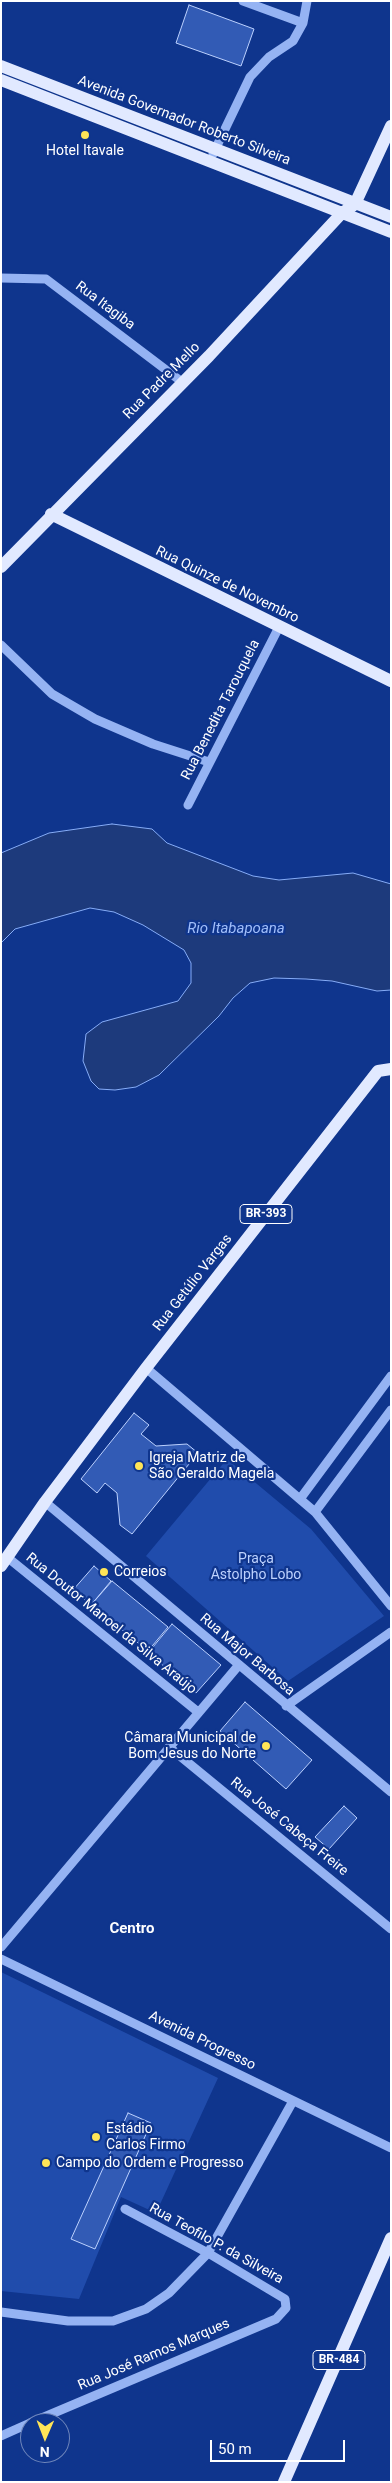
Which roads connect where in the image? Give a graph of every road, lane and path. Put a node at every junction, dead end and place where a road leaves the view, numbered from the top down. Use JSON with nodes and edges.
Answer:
{"nodes":[{"id":1,"x":243,"y":1,"type":"edge"},
{"id":2,"x":307,"y":1,"type":"edge"},
{"id":3,"x":303,"y":23,"type":"junction"},
{"id":4,"x":1,"y":66,"type":"edge"},
{"id":5,"x":1,"y":80,"type":"edge"},
{"id":6,"x":391,"y":126,"type":"edge"},
{"id":7,"x":212,"y":156,"type":"junction"},
{"id":8,"x":355,"y":204,"type":"junction"},
{"id":9,"x":341,"y":214,"type":"junction"},
{"id":10,"x":391,"y":217,"type":"edge"},
{"id":11,"x":391,"y":232,"type":"edge"},
{"id":12,"x":1,"y":278,"type":"edge"},
{"id":13,"x":182,"y":382,"type":"junction"},
{"id":14,"x":50,"y":514,"type":"junction"},
{"id":15,"x":1,"y":567,"type":"edge"},
{"id":16,"x":279,"y":627,"type":"junction"},
{"id":17,"x":1,"y":645,"type":"edge"},
{"id":18,"x":391,"y":682,"type":"edge"},
{"id":19,"x":209,"y":762,"type":"junction"},
{"id":20,"x":188,"y":805,"type":"dead end"},
{"id":21,"x":391,"y":1069,"type":"edge"},
{"id":22,"x":146,"y":1368,"type":"junction"},
{"id":23,"x":391,"y":1376,"type":"edge"},
{"id":24,"x":391,"y":1410,"type":"edge"},
{"id":25,"x":300,"y":1498,"type":"junction"},
{"id":26,"x":45,"y":1502,"type":"junction"},
{"id":27,"x":314,"y":1512,"type":"junction"},
{"id":28,"x":3,"y":1560,"type":"edge"},
{"id":29,"x":391,"y":1606,"type":"edge"},
{"id":30,"x":391,"y":1632,"type":"edge"},
{"id":31,"x":238,"y":1666,"type":"junction"},
{"id":32,"x":286,"y":1706,"type":"junction"},
{"id":33,"x":198,"y":1712,"type":"junction"},
{"id":34,"x":169,"y":1747,"type":"junction"},
{"id":35,"x":391,"y":1792,"type":"edge"},
{"id":36,"x":391,"y":1929,"type":"edge"},
{"id":37,"x":1,"y":1947,"type":"edge"},
{"id":38,"x":1,"y":1959,"type":"edge"},
{"id":39,"x":293,"y":2101,"type":"junction"},
{"id":40,"x":391,"y":2148,"type":"edge"},
{"id":41,"x":125,"y":2209,"type":"dead end"},
{"id":42,"x":391,"y":2238,"type":"edge"},
{"id":43,"x":208,"y":2253,"type":"junction"},
{"id":44,"x":286,"y":2308,"type":"joint"},
{"id":45,"x":1,"y":2312,"type":"edge"},
{"id":46,"x":54,"y":2413,"type":"edge"},
{"id":47,"x":20,"y":2427,"type":"edge"},
{"id":48,"x":1,"y":2436,"type":"edge"},
{"id":49,"x":284,"y":2482,"type":"edge"}],
"edges":[{"from":1,"to":3,"type":"street"},
{"from":2,"to":3,"type":"street"},
{"from":3,"to":7,"type":"street"},
{"from":4,"to":7,"type":"main road","name":"Avenida Governador Roberto Silveira"},
{"from":5,"to":7,"type":"main road","name":"Avenida Governador Roberto Silveira"},
{"from":6,"to":8,"type":"main road"},
{"from":7,"to":8,"type":"main road","name":"Avenida Governador Roberto Silveira"},
{"from":7,"to":9,"type":"main road","name":"Avenida Governador Roberto Silveira"},
{"from":8,"to":9,"type":"main road","name":"Rua Padre Mello"},
{"from":8,"to":10,"type":"main road","name":"Avenida Governador Roberto Silveira"},
{"from":9,"to":11,"type":"main road","name":"Avenida Governador Roberto Silveira"},
{"from":9,"to":13,"type":"main road","name":"Rua Padre Mello"},
{"from":12,"to":13,"type":"street","name":"Rua Itagiba"},
{"from":13,"to":14,"type":"main road","name":"Rua Padre Mello"},
{"from":14,"to":15,"type":"main road","name":"Rua Padre Mello"},
{"from":14,"to":16,"type":"main road","name":"Rua Quinze de Novembro"},
{"from":16,"to":18,"type":"main road","name":"Rua Quinze de Novembro"},
{"from":16,"to":19,"type":"street","name":"Rua Benedita Tarouquela"},
{"from":17,"to":19,"type":"street"},
{"from":19,"to":20,"type":"street","name":"Rua Benedita Tarouquela"},
{"from":21,"to":22,"type":"main road","name":"Rua Getúlio Vargas","number":"BR-393"},
{"from":22,"to":25,"type":"street"},
{"from":22,"to":26,"type":"main road","name":"Rua Getúlio Vargas","number":"BR-393"},
{"from":23,"to":25,"type":"street"},
{"from":24,"to":27,"type":"street"},
{"from":25,"to":27,"type":"street"},
{"from":26,"to":28,"type":"main road","number":"BR-393"},
{"from":26,"to":31,"type":"street","name":"Rua Major Barbosa"},
{"from":27,"to":29,"type":"street"},
{"from":28,"to":33,"type":"street","name":"Rua Doutor Manoel da Silva Araújo"},
{"from":30,"to":32,"type":"street"},
{"from":31,"to":32,"type":"street","name":"Rua Major Barbosa"},
{"from":31,"to":33,"type":"street"},
{"from":32,"to":35,"type":"street","name":"Rua Major Barbosa"},
{"from":33,"to":34,"type":"street"},
{"from":34,"to":36,"type":"street","name":"Rua José Cabeça Freire"},
{"from":34,"to":37,"type":"street"},
{"from":38,"to":39,"type":"street","name":"Avenida Progresso"},
{"from":39,"to":40,"type":"street","name":"Avenida Progresso"},
{"from":39,"to":43,"type":"street"},
{"from":41,"to":43,"type":"street","name":"Rua Teofilo P. da Silveira"},
{"from":42,"to":49,"type":"main road","number":"BR-484"},
{"from":43,"to":44,"type":"street","name":"Rua Teofilo P. da Silveira"},
{"from":43,"to":45,"type":"street"},
{"from":44,"to":46,"type":"street","name":"Rua José Ramos Marques"},
{"from":47,"to":48,"type":"street","name":"Rua José Ramos Marques"}]}
